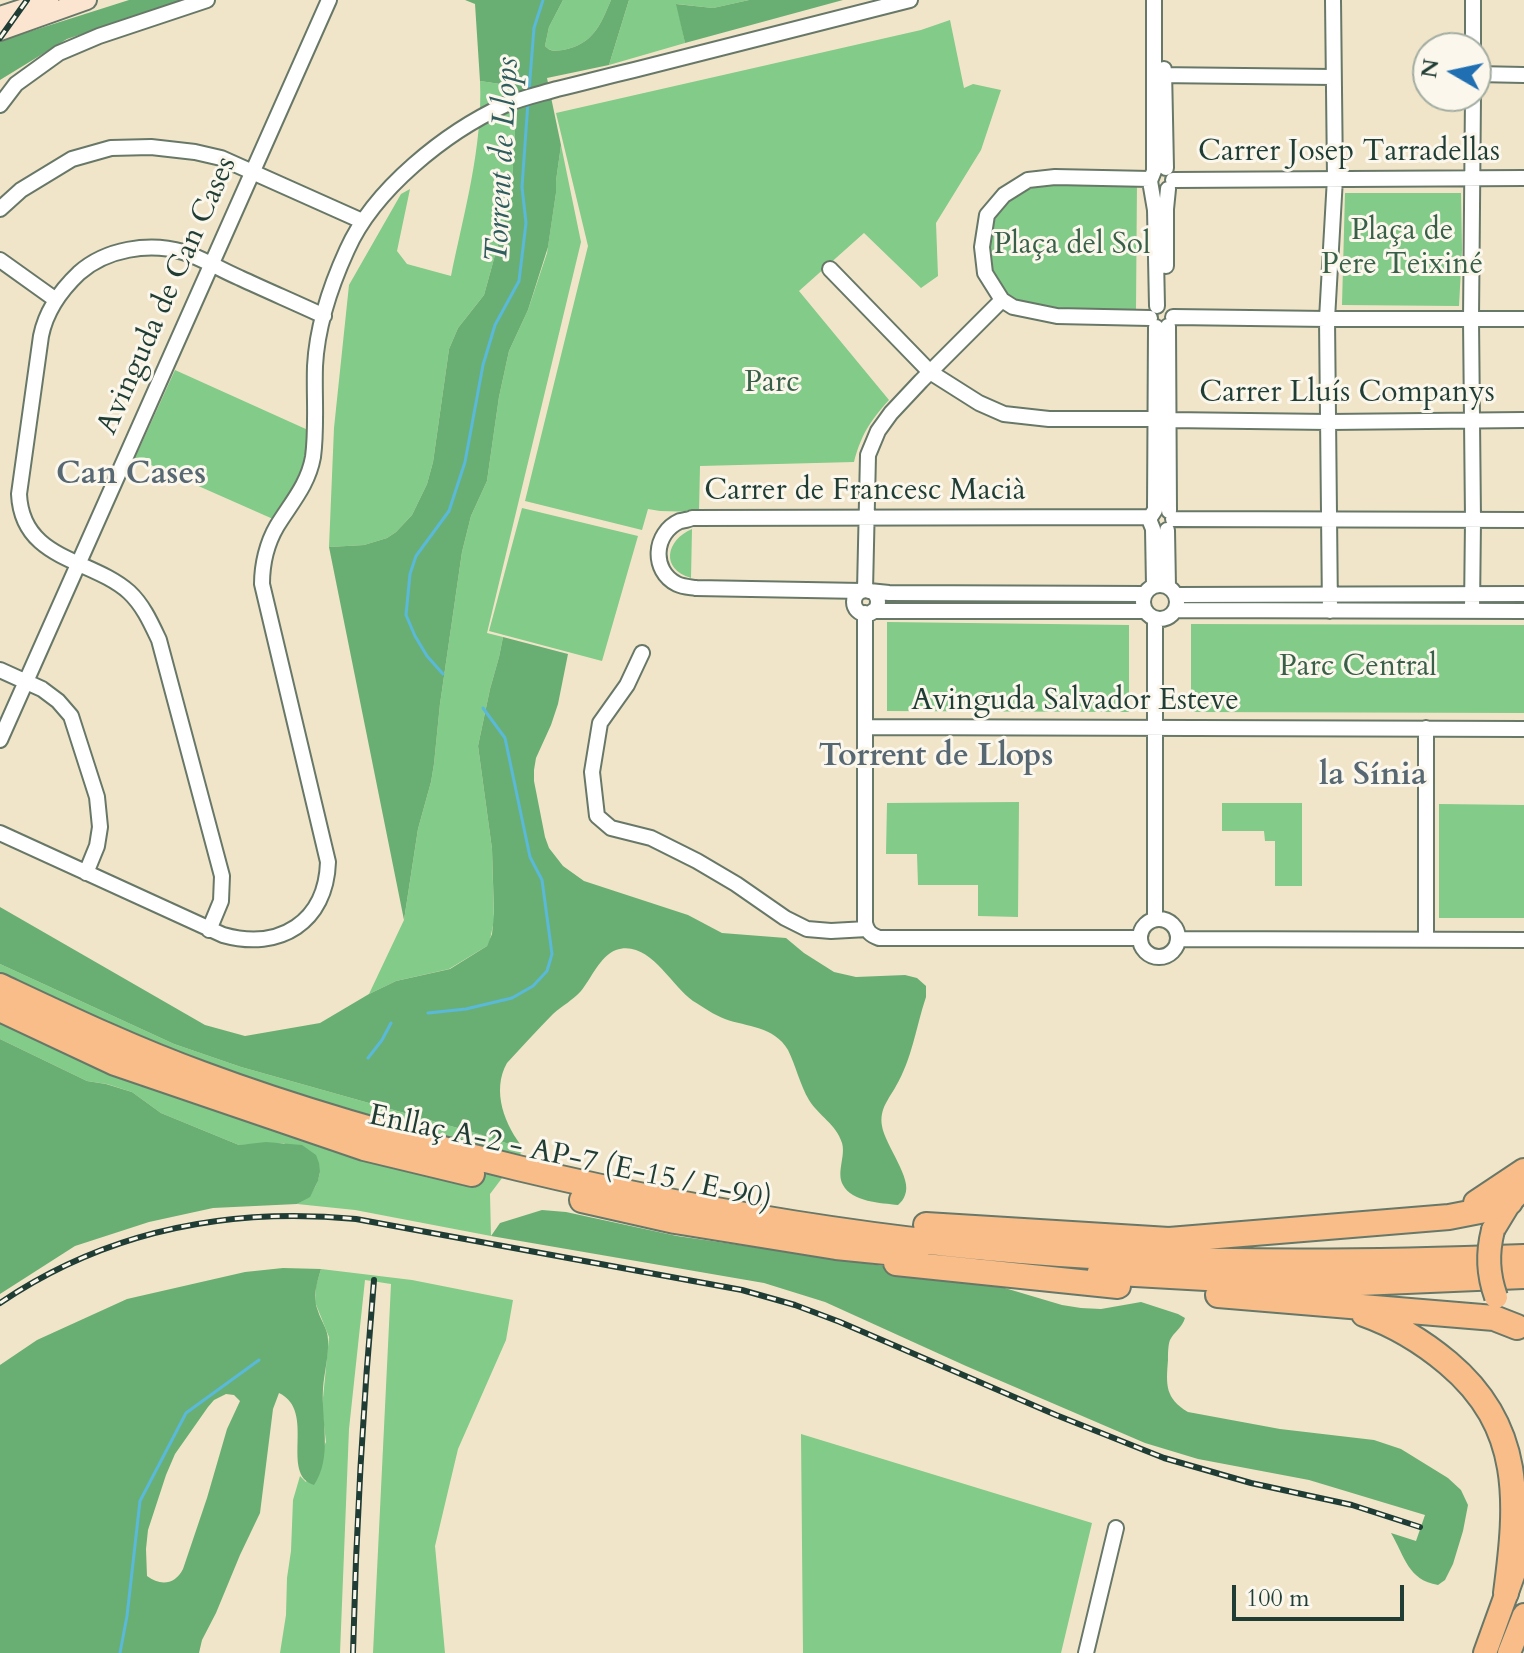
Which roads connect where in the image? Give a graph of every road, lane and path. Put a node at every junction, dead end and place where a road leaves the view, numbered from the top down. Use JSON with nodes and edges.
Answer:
{"nodes":[{"id":1,"x":49,"y":0,"type":"edge"},
{"id":2,"x":87,"y":0,"type":"edge"},
{"id":3,"x":207,"y":0,"type":"edge"},
{"id":4,"x":910,"y":0,"type":"edge"},
{"id":5,"x":1154,"y":0,"type":"edge"},
{"id":6,"x":1163,"y":0,"type":"edge"},
{"id":7,"x":1333,"y":0,"type":"edge"},
{"id":8,"x":1473,"y":0,"type":"edge"},
{"id":9,"x":324,"y":1,"type":"edge"},
{"id":10,"x":0,"y":16,"type":"edge"},
{"id":11,"x":0,"y":31,"type":"edge"},
{"id":12,"x":1473,"y":32,"type":"edge"},
{"id":13,"x":1492,"y":74,"type":"edge"},
{"id":14,"x":1159,"y":75,"type":"junction"},
{"id":15,"x":1524,"y":75,"type":"edge"},
{"id":16,"x":1333,"y":77,"type":"junction"},
{"id":17,"x":0,"y":105,"type":"edge"},
{"id":18,"x":1473,"y":112,"type":"edge"},
{"id":19,"x":252,"y":172,"type":"junction"},
{"id":20,"x":1335,"y":178,"type":"junction"},
{"id":21,"x":1473,"y":178,"type":"junction"},
{"id":22,"x":1524,"y":178,"type":"edge"},
{"id":23,"x":1161,"y":179,"type":"junction"},
{"id":24,"x":0,"y":209,"type":"edge"},
{"id":25,"x":362,"y":221,"type":"junction"},
{"id":26,"x":0,"y":260,"type":"edge"},
{"id":27,"x":210,"y":265,"type":"junction"},
{"id":28,"x":830,"y":269,"type":"dead end"},
{"id":29,"x":56,"y":300,"type":"junction"},
{"id":30,"x":1002,"y":300,"type":"junction"},
{"id":31,"x":324,"y":316,"type":"junction"},
{"id":32,"x":1162,"y":317,"type":"junction"},
{"id":33,"x":1327,"y":319,"type":"junction"},
{"id":34,"x":1471,"y":319,"type":"junction"},
{"id":35,"x":1524,"y":319,"type":"edge"},
{"id":36,"x":930,"y":372,"type":"junction"},
{"id":37,"x":1163,"y":419,"type":"junction"},
{"id":38,"x":1473,"y":420,"type":"junction"},
{"id":39,"x":1524,"y":420,"type":"edge"},
{"id":40,"x":1329,"y":422,"type":"junction"},
{"id":41,"x":867,"y":517,"type":"junction"},
{"id":42,"x":1161,"y":519,"type":"junction"},
{"id":43,"x":1473,"y":520,"type":"junction"},
{"id":44,"x":1524,"y":520,"type":"edge"},
{"id":45,"x":1330,"y":521,"type":"junction"},
{"id":46,"x":78,"y":564,"type":"junction"},
{"id":47,"x":865,"y":590,"type":"junction"},
{"id":48,"x":1330,"y":594,"type":"junction"},
{"id":49,"x":1472,"y":594,"type":"junction"},
{"id":50,"x":1524,"y":594,"type":"edge"},
{"id":51,"x":1160,"y":603,"type":"junction"},
{"id":52,"x":1472,"y":610,"type":"junction"},
{"id":53,"x":1330,"y":611,"type":"junction"},
{"id":54,"x":1524,"y":611,"type":"edge"},
{"id":55,"x":869,"y":612,"type":"junction"},
{"id":56,"x":642,"y":653,"type":"dead end"},
{"id":57,"x":0,"y":670,"type":"edge"},
{"id":58,"x":26,"y":682,"type":"junction"},
{"id":59,"x":866,"y":727,"type":"junction"},
{"id":60,"x":1160,"y":728,"type":"junction"},
{"id":61,"x":1426,"y":728,"type":"junction"},
{"id":62,"x":1524,"y":729,"type":"edge"},
{"id":63,"x":0,"y":740,"type":"edge"},
{"id":64,"x":0,"y":833,"type":"edge"},
{"id":65,"x":86,"y":873,"type":"junction"},
{"id":66,"x":1160,"y":920,"type":"junction"},
{"id":67,"x":209,"y":930,"type":"junction"},
{"id":68,"x":873,"y":934,"type":"junction"},
{"id":69,"x":1140,"y":938,"type":"junction"},
{"id":70,"x":1179,"y":939,"type":"junction"},
{"id":71,"x":1426,"y":939,"type":"junction"},
{"id":72,"x":1524,"y":940,"type":"edge"},
{"id":73,"x":0,"y":986,"type":"edge"},
{"id":74,"x":0,"y":1009,"type":"edge"},
{"id":75,"x":1524,"y":1171,"type":"edge"},
{"id":76,"x":1517,"y":1195,"type":"edge"},
{"id":77,"x":1449,"y":1217,"type":"junction"},
{"id":78,"x":836,"y":1238,"type":"junction"},
{"id":79,"x":1524,"y":1257,"type":"edge"},
{"id":80,"x":1524,"y":1276,"type":"edge"},
{"id":81,"x":1335,"y":1305,"type":"junction"},
{"id":82,"x":1521,"y":1330,"type":"edge"},
{"id":83,"x":1116,"y":1528,"type":"dead end"},
{"id":84,"x":1524,"y":1545,"type":"edge"},
{"id":85,"x":1506,"y":1593,"type":"junction"},
{"id":86,"x":1524,"y":1615,"type":"edge"},
{"id":87,"x":1524,"y":1632,"type":"edge"},
{"id":88,"x":1086,"y":1653,"type":"edge"},
{"id":89,"x":1485,"y":1653,"type":"edge"},
{"id":90,"x":1510,"y":1653,"type":"edge"}],
"edges":[{"from":1,"to":10,"type":"main road"},
{"from":2,"to":11,"type":"main road"},
{"from":3,"to":17,"type":"street"},
{"from":4,"to":25,"type":"street"},
{"from":5,"to":14,"type":"street"},
{"from":6,"to":14,"type":"street"},
{"from":7,"to":16,"type":"street"},
{"from":8,"to":12,"type":"street"},
{"from":9,"to":19,"type":"street","name":"Avinguda de Can Cases"},
{"from":13,"to":15,"type":"street"},
{"from":14,"to":16,"type":"street"},
{"from":14,"to":23,"type":"street"},
{"from":16,"to":20,"type":"street"},
{"from":18,"to":21,"type":"street"},
{"from":19,"to":24,"type":"street"},
{"from":19,"to":25,"type":"street"},
{"from":19,"to":27,"type":"street","name":"Avinguda de Can Cases"},
{"from":20,"to":21,"type":"street","name":"Carrer Josep Tarradellas"},
{"from":20,"to":23,"type":"street","name":"Carrer Josep Tarradellas"},
{"from":20,"to":33,"type":"street"},
{"from":21,"to":22,"type":"street","name":"Carrer Josep Tarradellas"},
{"from":21,"to":34,"type":"street"},
{"from":23,"to":30,"type":"street"},
{"from":23,"to":32,"type":"street"},
{"from":25,"to":31,"type":"street"},
{"from":26,"to":29,"type":"street"},
{"from":27,"to":29,"type":"street"},
{"from":27,"to":31,"type":"street"},
{"from":27,"to":46,"type":"street","name":"Avinguda de Can Cases"},
{"from":28,"to":36,"type":"street","name":"Carrer Lluís Companys"},
{"from":29,"to":46,"type":"street"},
{"from":30,"to":32,"type":"street"},
{"from":30,"to":36,"type":"street"},
{"from":31,"to":67,"type":"street"},
{"from":32,"to":33,"type":"street"},
{"from":32,"to":37,"type":"street"},
{"from":33,"to":34,"type":"street"},
{"from":33,"to":40,"type":"street"},
{"from":34,"to":35,"type":"street"},
{"from":34,"to":38,"type":"street"},
{"from":36,"to":37,"type":"street","name":"Carrer Lluís Companys"},
{"from":36,"to":41,"type":"street"},
{"from":37,"to":40,"type":"street","name":"Carrer Lluís Companys"},
{"from":37,"to":42,"type":"street"},
{"from":38,"to":39,"type":"street","name":"Carrer Lluís Companys"},
{"from":38,"to":40,"type":"street","name":"Carrer Lluís Companys"},
{"from":38,"to":43,"type":"street"},
{"from":40,"to":45,"type":"street"},
{"from":41,"to":42,"type":"street","name":"Carrer de Francesc Macià"},
{"from":41,"to":47,"type":"street"},
{"from":41,"to":47,"type":"street","name":"Carrer de Francesc Macià"},
{"from":42,"to":45,"type":"street","name":"Carrer de Francesc Macià"},
{"from":42,"to":51,"type":"street"},
{"from":43,"to":44,"type":"street","name":"Carrer de Francesc Macià"},
{"from":43,"to":45,"type":"street","name":"Carrer de Francesc Macià"},
{"from":43,"to":49,"type":"street"},
{"from":45,"to":48,"type":"street"},
{"from":46,"to":58,"type":"street","name":"Avinguda de Can Cases"},
{"from":46,"to":67,"type":"street"},
{"from":47,"to":51,"type":"street"},
{"from":47,"to":55,"type":"street"},
{"from":48,"to":49,"type":"street"},
{"from":48,"to":51,"type":"street"},
{"from":48,"to":53,"type":"street"},
{"from":49,"to":50,"type":"street"},
{"from":49,"to":52,"type":"street"},
{"from":51,"to":53,"type":"street"},
{"from":51,"to":55,"type":"street"},
{"from":51,"to":60,"type":"street"},
{"from":52,"to":53,"type":"street"},
{"from":52,"to":54,"type":"street"},
{"from":55,"to":59,"type":"street"},
{"from":56,"to":68,"type":"street"},
{"from":57,"to":58,"type":"street"},
{"from":58,"to":63,"type":"street","name":"Avinguda de Can Cases"},
{"from":58,"to":65,"type":"street"},
{"from":59,"to":60,"type":"street","name":"Avinguda Salvador Esteve"},
{"from":59,"to":68,"type":"street"},
{"from":60,"to":61,"type":"street","name":"Avinguda Salvador Esteve"},
{"from":60,"to":66,"type":"street"},
{"from":61,"to":62,"type":"street","name":"Avinguda Salvador Esteve"},
{"from":61,"to":71,"type":"street"},
{"from":64,"to":65,"type":"street"},
{"from":65,"to":67,"type":"street"},
{"from":66,"to":69,"type":"street"},
{"from":66,"to":70,"type":"street"},
{"from":68,"to":69,"type":"street"},
{"from":69,"to":70,"type":"street"},
{"from":70,"to":71,"type":"street"},
{"from":71,"to":72,"type":"street"},
{"from":73,"to":78,"type":"highway","name":"Enllaç A-2 - AP-7 (E-15 / E-90)"},
{"from":74,"to":78,"type":"highway","name":"Enllaç A-2 - AP-7 (E-15 / E-90)"},
{"from":75,"to":77,"type":"highway"},
{"from":76,"to":77,"type":"highway"},
{"from":76,"to":82,"type":"highway","bridge":true},
{"from":77,"to":78,"type":"highway"},
{"from":78,"to":79,"type":"highway","name":"Enllaç A-2 - AP-7 (E-15 / E-90)"},
{"from":78,"to":80,"type":"highway","name":"Enllaç A-2 - AP-7 (E-15 / E-90)"},
{"from":78,"to":81,"type":"highway"},
{"from":81,"to":82,"type":"highway"},
{"from":81,"to":85,"type":"highway"},
{"from":83,"to":88,"type":"street"},
{"from":84,"to":85,"type":"highway"},
{"from":85,"to":89,"type":"highway"},
{"from":86,"to":90,"type":"highway"},
{"from":87,"to":90,"type":"highway"}]}
